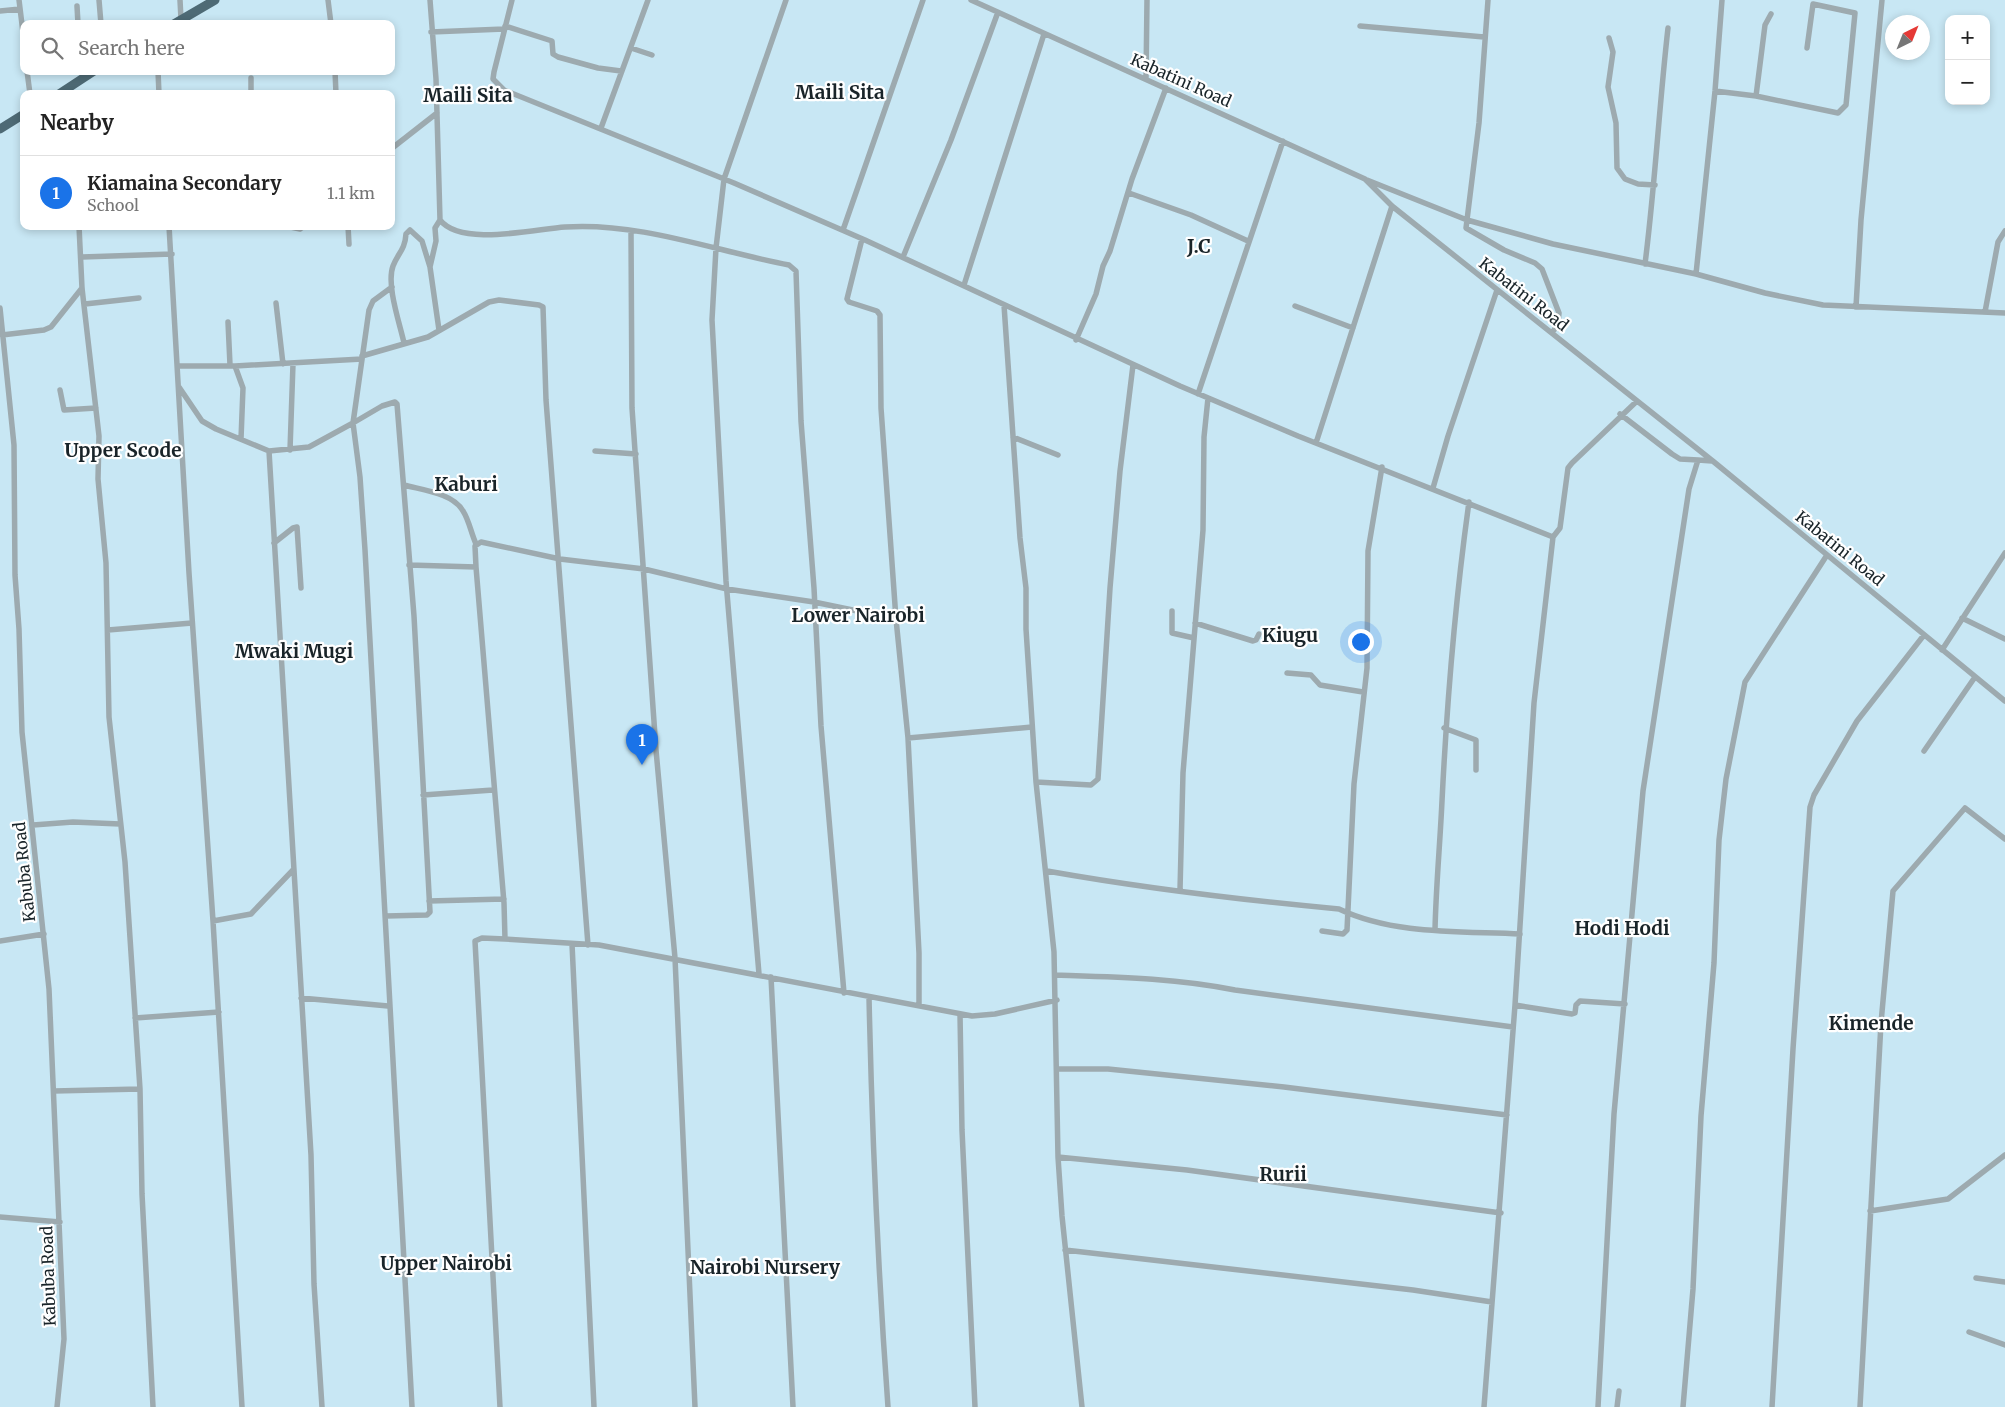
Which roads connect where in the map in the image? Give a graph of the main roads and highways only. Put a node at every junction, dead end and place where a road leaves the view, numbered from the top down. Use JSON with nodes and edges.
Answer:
{"nodes":[{"id":1,"x":215,"y":0,"type":"edge"},
{"id":2,"x":181,"y":20,"type":"edge"},
{"id":3,"x":82,"y":75,"type":"edge"},
{"id":4,"x":66,"y":90,"type":"edge"},
{"id":5,"x":20,"y":116,"type":"edge"},
{"id":6,"x":0,"y":129,"type":"edge"}],
"edges":[{"from":1,"to":2,"type":"highway"},
{"from":3,"to":4,"type":"highway"},
{"from":5,"to":6,"type":"highway"}]}
